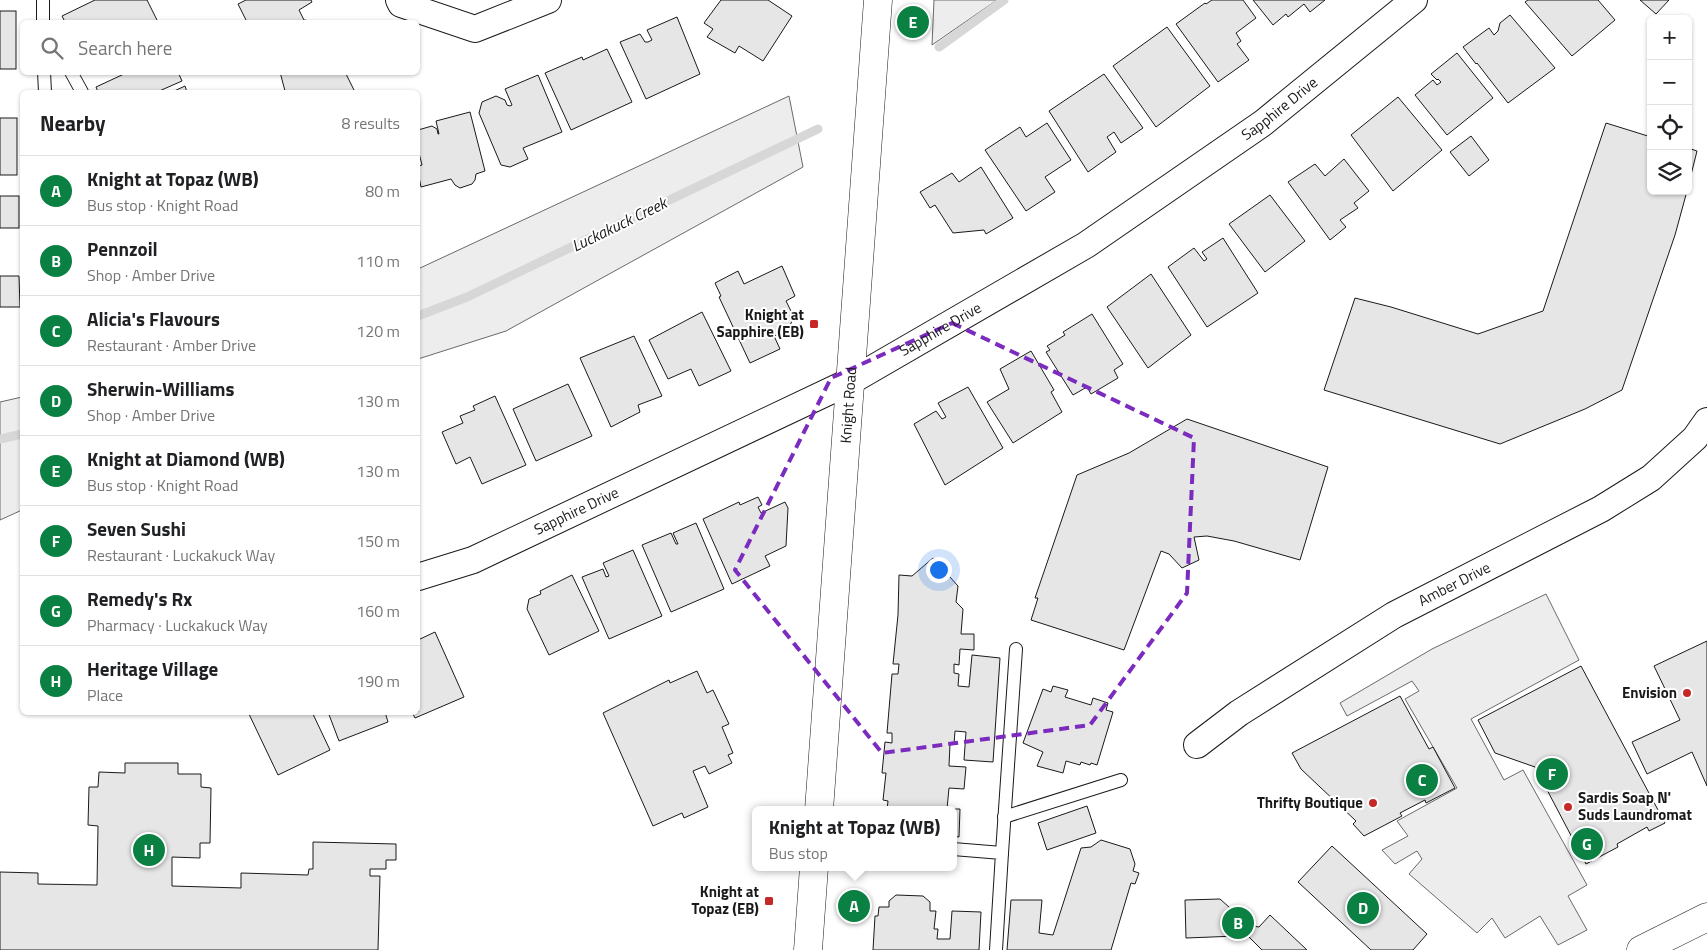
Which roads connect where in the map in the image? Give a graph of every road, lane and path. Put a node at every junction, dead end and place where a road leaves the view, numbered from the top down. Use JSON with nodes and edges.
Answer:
{"nodes":[{"id":1,"x":43,"y":0,"type":"edge"},
{"id":2,"x":399,"y":0,"type":"edge"},
{"id":3,"x":548,"y":0,"type":"edge"},
{"id":4,"x":878,"y":0,"type":"edge"},
{"id":5,"x":1414,"y":0,"type":"edge"},
{"id":6,"x":43,"y":20,"type":"edge"},
{"id":7,"x":44,"y":75,"type":"edge"},
{"id":8,"x":73,"y":75,"type":"edge"},
{"id":9,"x":45,"y":90,"type":"edge"},
{"id":10,"x":81,"y":90,"type":"edge"},
{"id":11,"x":850,"y":381,"type":"junction"},
{"id":12,"x":1707,"y":421,"type":"edge"},
{"id":13,"x":420,"y":576,"type":"edge"},
{"id":14,"x":1016,"y":649,"type":"dead end"},
{"id":15,"x":1197,"y":745,"type":"dead end"},
{"id":16,"x":1121,"y":780,"type":"dead end"},
{"id":17,"x":818,"y":806,"type":"edge"},
{"id":18,"x":1004,"y":817,"type":"junction"},
{"id":19,"x":957,"y":849,"type":"edge"},
{"id":20,"x":1002,"y":853,"type":"junction"},
{"id":21,"x":814,"y":871,"type":"edge"},
{"id":22,"x":1707,"y":917,"type":"edge"},
{"id":23,"x":808,"y":950,"type":"edge"},
{"id":24,"x":996,"y":950,"type":"edge"},
{"id":25,"x":1640,"y":950,"type":"edge"}],
"edges":[{"from":1,"to":6,"type":"lane"},
{"from":2,"to":3,"type":"street"},
{"from":4,"to":11,"type":"street","name":"Knight Road"},
{"from":5,"to":11,"type":"street","name":"Sapphire Drive"},
{"from":7,"to":9,"type":"lane"},
{"from":8,"to":10,"type":"lane"},
{"from":11,"to":13,"type":"street","name":"Sapphire Drive"},
{"from":11,"to":17,"type":"street","name":"Knight Road"},
{"from":12,"to":15,"type":"street","name":"Amber Drive"},
{"from":14,"to":18,"type":"lane"},
{"from":16,"to":18,"type":"lane"},
{"from":18,"to":20,"type":"lane"},
{"from":19,"to":20,"type":"lane"},
{"from":20,"to":24,"type":"lane"},
{"from":21,"to":23,"type":"street"},
{"from":22,"to":25,"type":"street"}]}
